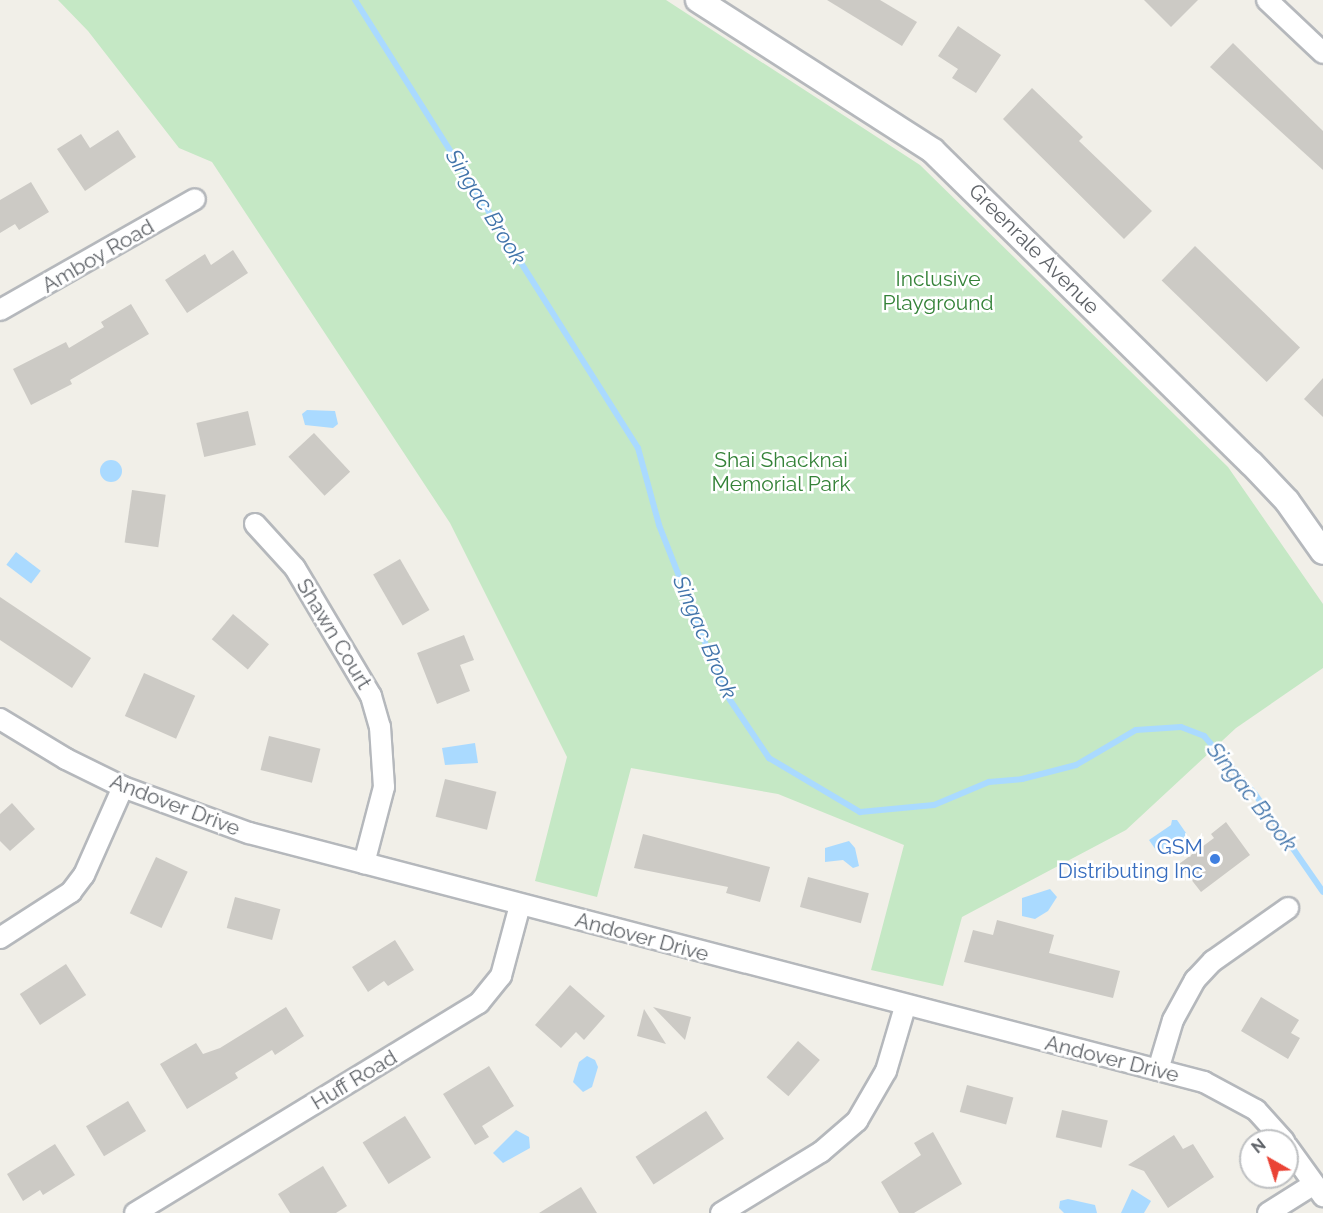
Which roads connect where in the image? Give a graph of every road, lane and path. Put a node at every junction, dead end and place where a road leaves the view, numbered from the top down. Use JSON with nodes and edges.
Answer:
{"nodes":[{"id":1,"x":698,"y":0,"type":"edge"},
{"id":2,"x":1268,"y":0,"type":"edge"},
{"id":3,"x":1323,"y":53,"type":"edge"},
{"id":4,"x":195,"y":199,"type":"dead end"},
{"id":5,"x":0,"y":310,"type":"edge"},
{"id":6,"x":255,"y":524,"type":"dead end"},
{"id":7,"x":1323,"y":552,"type":"edge"},
{"id":8,"x":0,"y":719,"type":"edge"},
{"id":9,"x":123,"y":787,"type":"junction"},
{"id":10,"x":364,"y":863,"type":"junction"},
{"id":11,"x":520,"y":905,"type":"junction"},
{"id":12,"x":1288,"y":908,"type":"dead end"},
{"id":13,"x":0,"y":938,"type":"edge"},
{"id":14,"x":905,"y":1007,"type":"junction"},
{"id":15,"x":1158,"y":1070,"type":"junction"},
{"id":16,"x":1275,"y":1129,"type":"edge"},
{"id":17,"x":1299,"y":1162,"type":"edge"},
{"id":18,"x":1319,"y":1190,"type":"edge"},
{"id":19,"x":135,"y":1213,"type":"edge"},
{"id":20,"x":721,"y":1213,"type":"edge"},
{"id":21,"x":1268,"y":1213,"type":"edge"}],
"edges":[{"from":1,"to":7,"type":"street","name":"Greenrale Avenue"},
{"from":2,"to":3,"type":"street"},
{"from":4,"to":5,"type":"street","name":"Amboy Road"},
{"from":6,"to":10,"type":"street","name":"Shawn Court"},
{"from":8,"to":9,"type":"street","name":"Andover Drive"},
{"from":9,"to":10,"type":"street","name":"Andover Drive"},
{"from":9,"to":13,"type":"street"},
{"from":10,"to":11,"type":"street","name":"Andover Drive"},
{"from":11,"to":14,"type":"street","name":"Andover Drive"},
{"from":11,"to":19,"type":"street","name":"Huff Road"},
{"from":12,"to":15,"type":"street"},
{"from":14,"to":15,"type":"street","name":"Andover Drive"},
{"from":14,"to":20,"type":"street"},
{"from":15,"to":16,"type":"street","name":"Andover Drive"},
{"from":17,"to":18,"type":"street"},
{"from":18,"to":21,"type":"street"}]}
